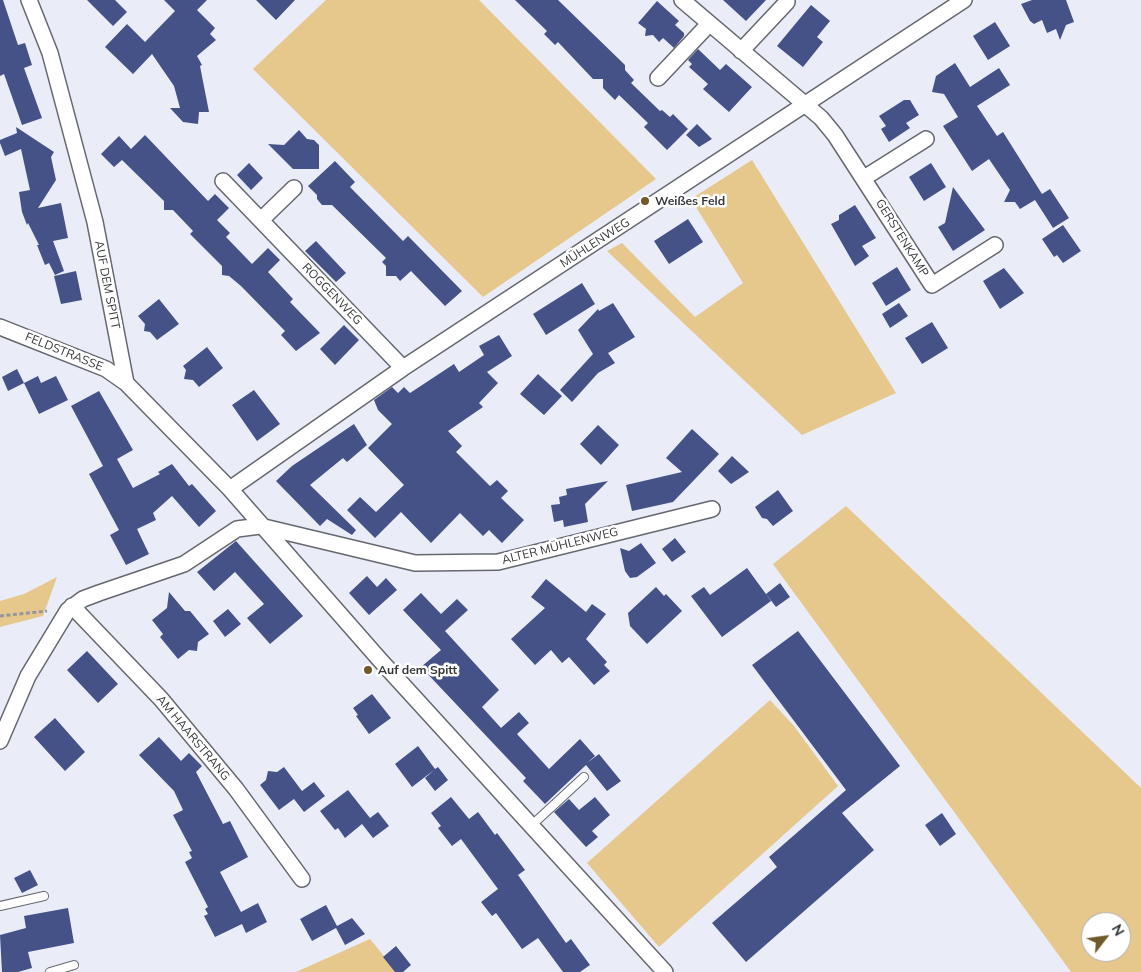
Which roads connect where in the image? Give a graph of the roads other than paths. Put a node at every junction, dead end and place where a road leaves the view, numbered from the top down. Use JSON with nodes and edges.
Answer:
{"nodes":[{"id":1,"x":29,"y":0,"type":"edge"},
{"id":2,"x":682,"y":0,"type":"edge"},
{"id":3,"x":964,"y":0,"type":"edge"},
{"id":4,"x":787,"y":2,"type":"dead end"},
{"id":5,"x":709,"y":24,"type":"junction"},
{"id":6,"x":741,"y":51,"type":"junction"},
{"id":7,"x":658,"y":78,"type":"dead end"},
{"id":8,"x":804,"y":105,"type":"junction"},
{"id":9,"x":926,"y":139,"type":"dead end"},
{"id":10,"x":864,"y":178,"type":"junction"},
{"id":11,"x":223,"y":181,"type":"dead end"},
{"id":12,"x":294,"y":188,"type":"dead end"},
{"id":13,"x":260,"y":220,"type":"junction"},
{"id":14,"x":996,"y":245,"type":"dead end"},
{"id":15,"x":0,"y":327,"type":"edge"},
{"id":16,"x":403,"y":368,"type":"junction"},
{"id":17,"x":126,"y":383,"type":"junction"},
{"id":18,"x":230,"y":489,"type":"junction"},
{"id":19,"x":712,"y":509,"type":"dead end"},
{"id":20,"x":260,"y":526,"type":"junction"},
{"id":21,"x":70,"y":608,"type":"junction"},
{"id":22,"x":0,"y":741,"type":"edge"},
{"id":23,"x":584,"y":777,"type":"dead end"},
{"id":24,"x":532,"y":825,"type":"junction"},
{"id":25,"x":302,"y":879,"type":"dead end"},
{"id":26,"x":44,"y":896,"type":"dead end"},
{"id":27,"x":0,"y":906,"type":"edge"},
{"id":28,"x":74,"y":964,"type":"dead end"},
{"id":29,"x":50,"y":972,"type":"edge"},
{"id":30,"x":665,"y":972,"type":"edge"}],
"edges":[{"from":1,"to":17,"type":"street","name":"AUF DEM SPITT"},
{"from":2,"to":5,"type":"street"},
{"from":3,"to":8,"type":"street","name":"MÜHLENWEG"},
{"from":4,"to":6,"type":"street"},
{"from":5,"to":6,"type":"street"},
{"from":5,"to":7,"type":"street"},
{"from":6,"to":8,"type":"street"},
{"from":8,"to":10,"type":"street","name":"GERSTENKAMP"},
{"from":8,"to":16,"type":"street","name":"MÜHLENWEG"},
{"from":9,"to":10,"type":"street"},
{"from":10,"to":14,"type":"street","name":"GERSTENKAMP"},
{"from":11,"to":13,"type":"street","name":"ROGGENWEG"},
{"from":12,"to":13,"type":"street"},
{"from":13,"to":16,"type":"street","name":"ROGGENWEG"},
{"from":15,"to":17,"type":"street","name":"FELDSTRASSE"},
{"from":16,"to":18,"type":"street","name":"MÜHLENWEG"},
{"from":17,"to":18,"type":"street"},
{"from":18,"to":20,"type":"street"},
{"from":19,"to":20,"type":"street","name":"ALTER MÜHLENWEG"},
{"from":20,"to":21,"type":"street"},
{"from":20,"to":24,"type":"street"},
{"from":21,"to":22,"type":"street"},
{"from":21,"to":25,"type":"street","name":"AM HAARSTRANG"},
{"from":23,"to":24,"type":"lane"},
{"from":24,"to":30,"type":"street"},
{"from":26,"to":27,"type":"lane"},
{"from":28,"to":29,"type":"lane"}]}
